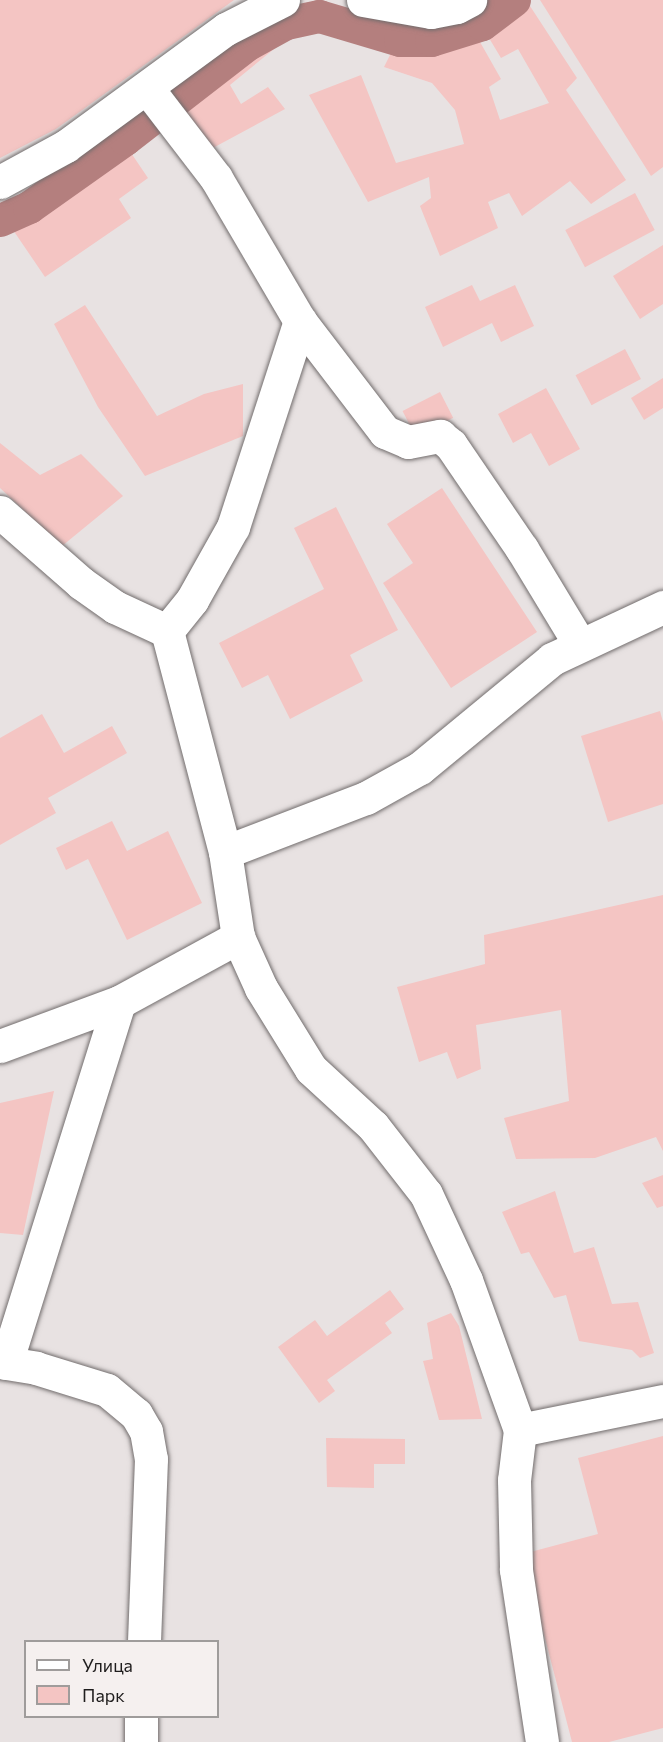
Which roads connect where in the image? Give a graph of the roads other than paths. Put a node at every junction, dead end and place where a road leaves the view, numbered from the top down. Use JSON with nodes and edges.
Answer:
{"nodes":[{"id":1,"x":283,"y":0,"type":"edge"},
{"id":2,"x":363,"y":0,"type":"edge"},
{"id":3,"x":470,"y":0,"type":"edge"},
{"id":4,"x":152,"y":96,"type":"junction"},
{"id":5,"x":0,"y":182,"type":"edge"},
{"id":6,"x":300,"y":321,"type":"junction"},
{"id":7,"x":0,"y":512,"type":"edge"},
{"id":8,"x":663,"y":607,"type":"edge"},
{"id":9,"x":167,"y":631,"type":"junction"},
{"id":10,"x":579,"y":643,"type":"junction"},
{"id":11,"x":225,"y":852,"type":"junction"},
{"id":12,"x":238,"y":937,"type":"junction"},
{"id":13,"x":119,"y":1002,"type":"junction"},
{"id":14,"x":0,"y":1047,"type":"edge"},
{"id":15,"x":3,"y":1362,"type":"edge"},
{"id":16,"x":663,"y":1401,"type":"edge"},
{"id":17,"x":520,"y":1430,"type":"junction"},
{"id":18,"x":144,"y":1640,"type":"edge"},
{"id":19,"x":141,"y":1718,"type":"edge"},
{"id":20,"x":141,"y":1742,"type":"edge"},
{"id":21,"x":542,"y":1742,"type":"edge"}],
"edges":[{"from":1,"to":4,"type":"lane"},
{"from":2,"to":3,"type":"lane"},
{"from":4,"to":5,"type":"lane"},
{"from":4,"to":6,"type":"lane"},
{"from":6,"to":9,"type":"lane"},
{"from":6,"to":10,"type":"lane"},
{"from":7,"to":9,"type":"lane"},
{"from":8,"to":10,"type":"lane"},
{"from":9,"to":11,"type":"lane"},
{"from":10,"to":11,"type":"lane"},
{"from":11,"to":12,"type":"lane"},
{"from":12,"to":13,"type":"lane"},
{"from":12,"to":17,"type":"lane"},
{"from":13,"to":14,"type":"lane"},
{"from":13,"to":15,"type":"lane"},
{"from":15,"to":18,"type":"lane"},
{"from":16,"to":17,"type":"lane"},
{"from":17,"to":21,"type":"lane"},
{"from":19,"to":20,"type":"lane"}]}
